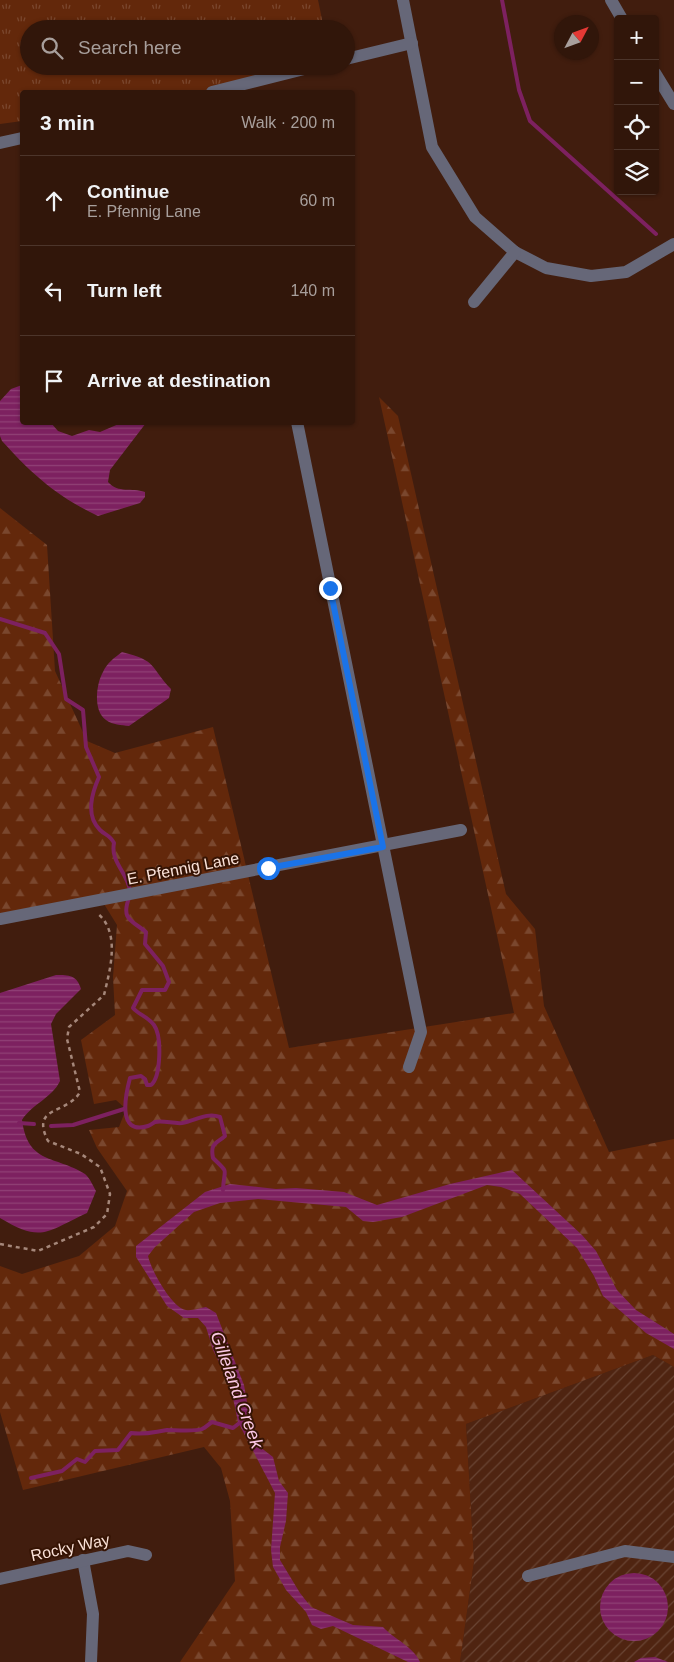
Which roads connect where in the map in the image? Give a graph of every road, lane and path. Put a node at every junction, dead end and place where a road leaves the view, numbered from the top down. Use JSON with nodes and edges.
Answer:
{"nodes":[{"id":1,"x":402,"y":0,"type":"edge"},
{"id":2,"x":611,"y":0,"type":"edge"},
{"id":3,"x":620,"y":15,"type":"edge"},
{"id":4,"x":412,"y":43,"type":"junction"},
{"id":5,"x":355,"y":57,"type":"edge"},
{"id":6,"x":291,"y":75,"type":"edge"},
{"id":7,"x":659,"y":80,"type":"edge"},
{"id":8,"x":258,"y":87,"type":"edge"},
{"id":9,"x":230,"y":90,"type":"edge"},
{"id":10,"x":674,"y":104,"type":"edge"},
{"id":11,"x":20,"y":138,"type":"edge"},
{"id":12,"x":0,"y":143,"type":"edge"},
{"id":13,"x":674,"y":244,"type":"edge"},
{"id":14,"x":515,"y":252,"type":"junction"},
{"id":15,"x":474,"y":302,"type":"dead end"},
{"id":16,"x":298,"y":425,"type":"edge"},
{"id":17,"x":461,"y":830,"type":"dead end"},
{"id":18,"x":383,"y":847,"type":"junction"},
{"id":19,"x":92,"y":912,"type":"dead end"},
{"id":20,"x":0,"y":919,"type":"edge"},
{"id":21,"x":409,"y":1067,"type":"dead end"},
{"id":22,"x":0,"y":1244,"type":"edge"},
{"id":23,"x":146,"y":1555,"type":"dead end"},
{"id":24,"x":674,"y":1557,"type":"edge"},
{"id":25,"x":83,"y":1560,"type":"junction"},
{"id":26,"x":528,"y":1576,"type":"dead end"},
{"id":27,"x":0,"y":1579,"type":"edge"},
{"id":28,"x":92,"y":1662,"type":"edge"}],
"edges":[{"from":1,"to":4,"type":"street"},
{"from":2,"to":3,"type":"street"},
{"from":4,"to":5,"type":"street"},
{"from":4,"to":14,"type":"street"},
{"from":6,"to":8,"type":"street"},
{"from":7,"to":10,"type":"street"},
{"from":8,"to":9,"type":"street"},
{"from":11,"to":12,"type":"street"},
{"from":13,"to":14,"type":"street"},
{"from":14,"to":15,"type":"street"},
{"from":16,"to":18,"type":"street"},
{"from":17,"to":18,"type":"street","name":"E. Pfennig Lane"},
{"from":18,"to":20,"type":"street","name":"E. Pfennig Lane"},
{"from":18,"to":21,"type":"street"},
{"from":19,"to":22,"type":"path"},
{"from":23,"to":25,"type":"street","name":"Rocky Way"},
{"from":24,"to":26,"type":"street"},
{"from":25,"to":27,"type":"street","name":"Rocky Way"},
{"from":25,"to":28,"type":"street"}]}
